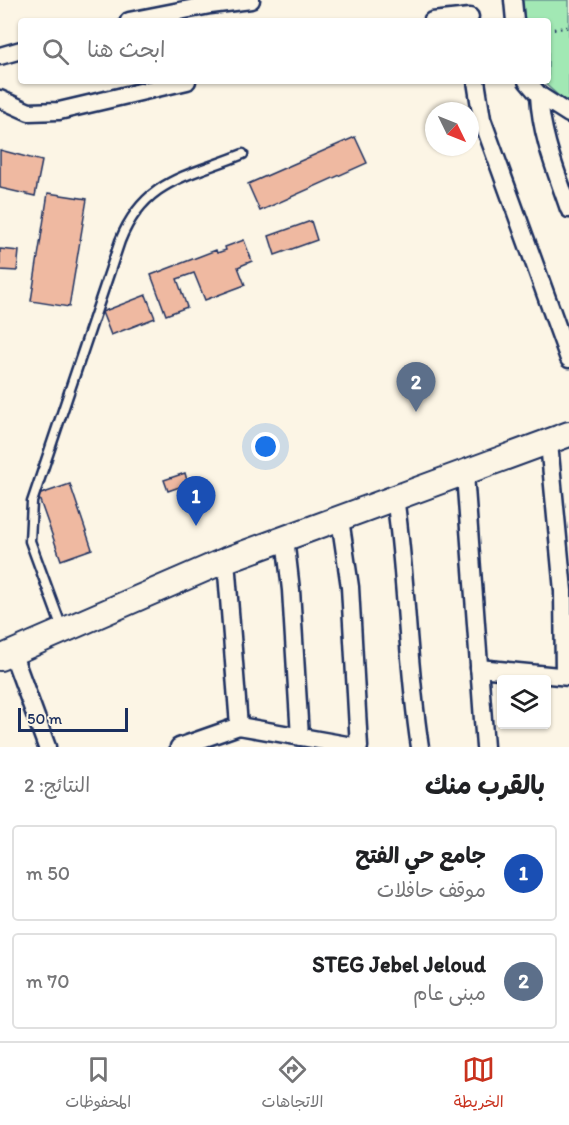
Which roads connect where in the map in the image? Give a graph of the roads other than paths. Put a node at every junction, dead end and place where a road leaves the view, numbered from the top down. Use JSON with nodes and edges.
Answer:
{"nodes":[{"id":1,"x":251,"y":0,"type":"edge"},
{"id":2,"x":468,"y":0,"type":"edge"},
{"id":3,"x":513,"y":0,"type":"edge"},
{"id":4,"x":144,"y":18,"type":"edge"},
{"id":5,"x":470,"y":18,"type":"edge"},
{"id":6,"x":515,"y":18,"type":"edge"},
{"id":7,"x":18,"y":51,"type":"edge"},
{"id":8,"x":0,"y":56,"type":"edge"},
{"id":9,"x":174,"y":84,"type":"edge"},
{"id":10,"x":476,"y":84,"type":"edge"},
{"id":11,"x":530,"y":84,"type":"edge"},
{"id":12,"x":539,"y":95,"type":"junction"},
{"id":13,"x":0,"y":99,"type":"edge"},
{"id":14,"x":569,"y":114,"type":"edge"},
{"id":15,"x":243,"y":153,"type":"dead end"},
{"id":16,"x":569,"y":208,"type":"edge"},
{"id":17,"x":569,"y":359,"type":"edge"},
{"id":18,"x":559,"y":438,"type":"edge"},
{"id":19,"x":465,"y":474,"type":"junction"},
{"id":20,"x":395,"y":497,"type":"junction"},
{"id":21,"x":340,"y":519,"type":"junction"},
{"id":22,"x":285,"y":538,"type":"junction"},
{"id":23,"x":226,"y":560,"type":"junction"},
{"id":24,"x":63,"y":630,"type":"junction"},
{"id":25,"x":6,"y":655,"type":"edge"},
{"id":26,"x":479,"y":668,"type":"junction"},
{"id":27,"x":566,"y":676,"type":"edge"},
{"id":28,"x":239,"y":726,"type":"junction"},
{"id":29,"x":300,"y":737,"type":"junction"},
{"id":30,"x":47,"y":747,"type":"edge"},
{"id":31,"x":178,"y":747,"type":"edge"},
{"id":32,"x":358,"y":747,"type":"edge"},
{"id":33,"x":420,"y":747,"type":"edge"},
{"id":34,"x":485,"y":747,"type":"edge"}],
"edges":[{"from":1,"to":4,"type":"street"},
{"from":2,"to":5,"type":"street"},
{"from":3,"to":6,"type":"street"},
{"from":7,"to":8,"type":"street"},
{"from":9,"to":13,"type":"street"},
{"from":10,"to":17,"type":"street"},
{"from":11,"to":12,"type":"street"},
{"from":12,"to":14,"type":"street"},
{"from":12,"to":16,"type":"street"},
{"from":15,"to":24,"type":"lane"},
{"from":18,"to":19,"type":"main road"},
{"from":18,"to":27,"type":"street"},
{"from":19,"to":20,"type":"main road"},
{"from":19,"to":26,"type":"street"},
{"from":20,"to":21,"type":"main road"},
{"from":20,"to":33,"type":"street"},
{"from":21,"to":22,"type":"main road"},
{"from":21,"to":32,"type":"street"},
{"from":22,"to":23,"type":"main road"},
{"from":22,"to":29,"type":"street"},
{"from":23,"to":24,"type":"main road"},
{"from":23,"to":28,"type":"street"},
{"from":24,"to":25,"type":"main road"},
{"from":25,"to":30,"type":"street"},
{"from":26,"to":27,"type":"street"},
{"from":26,"to":34,"type":"street"},
{"from":28,"to":29,"type":"street"},
{"from":28,"to":31,"type":"street"},
{"from":29,"to":32,"type":"street"}]}
